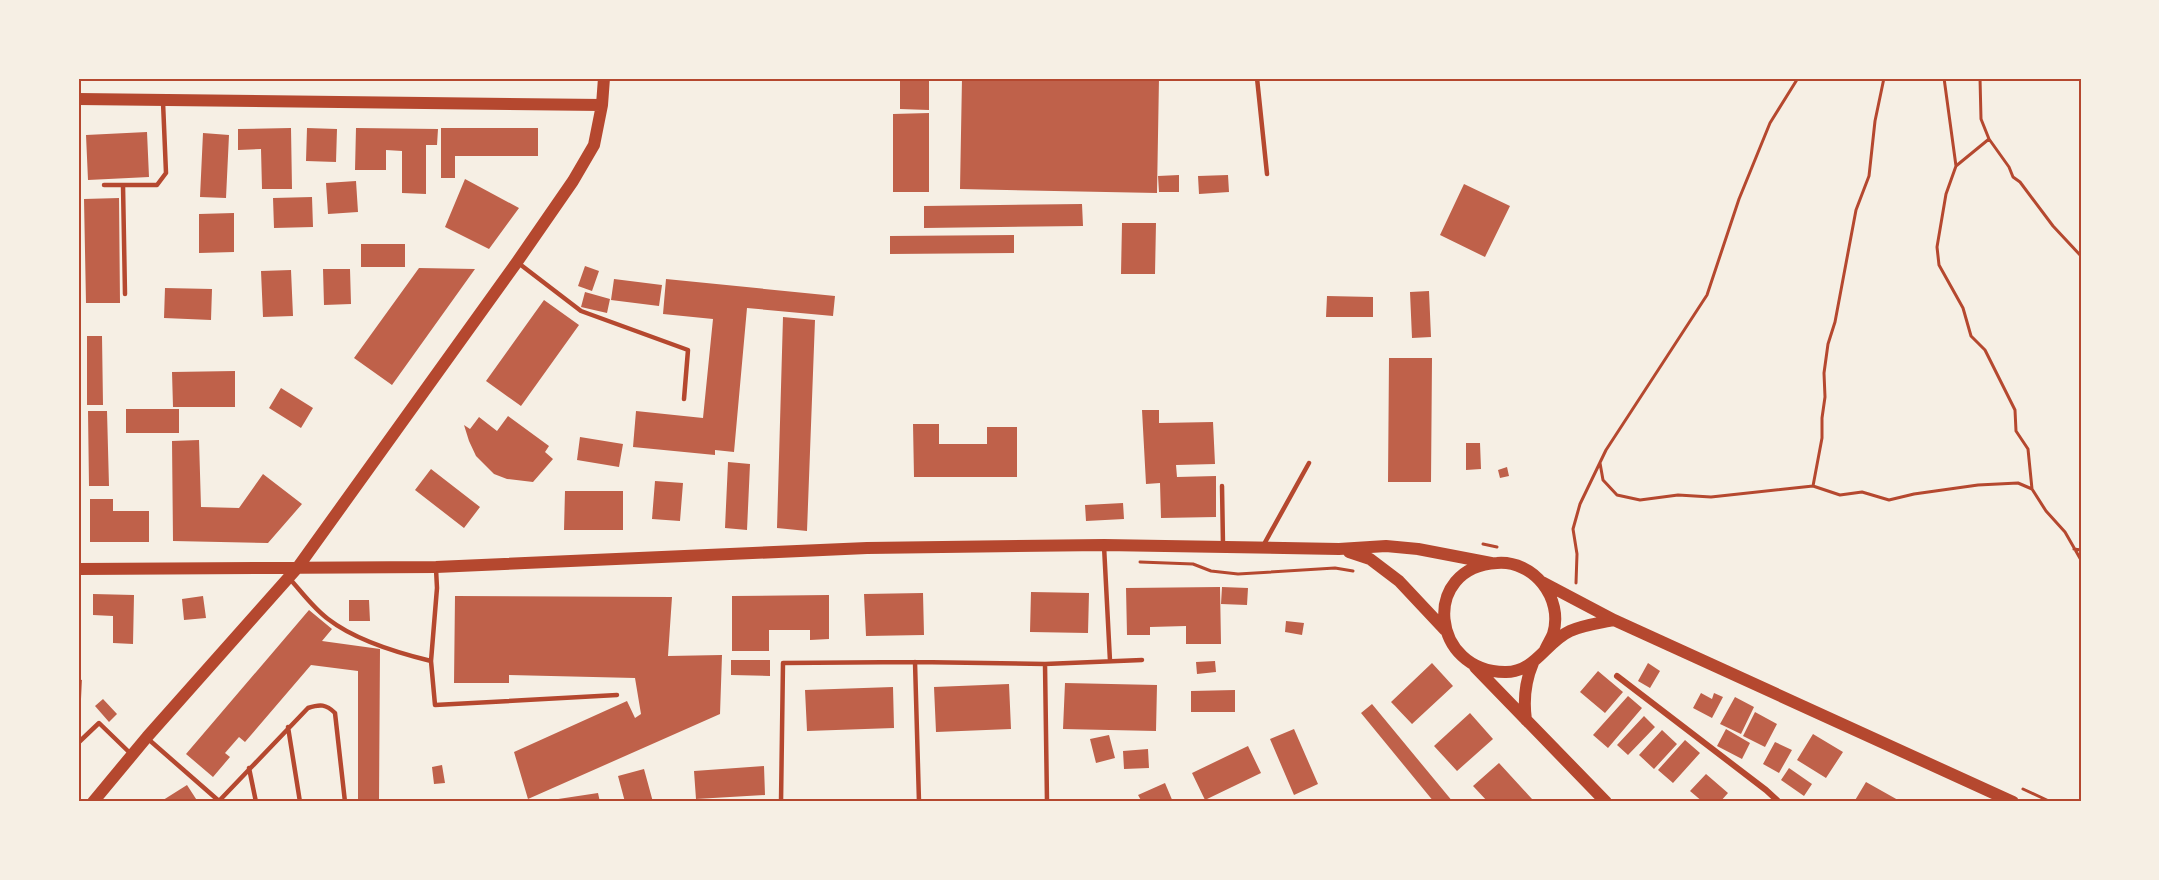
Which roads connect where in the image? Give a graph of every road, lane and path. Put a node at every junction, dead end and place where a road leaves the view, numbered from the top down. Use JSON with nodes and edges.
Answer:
{"nodes":[{"id":1,"x":604,"y":78,"type":"edge"},
{"id":2,"x":1257,"y":78,"type":"edge"},
{"id":3,"x":1798,"y":78,"type":"edge"},
{"id":4,"x":1884,"y":78,"type":"edge"},
{"id":5,"x":1944,"y":78,"type":"edge"},
{"id":6,"x":1980,"y":78,"type":"edge"},
{"id":7,"x":78,"y":99,"type":"edge"},
{"id":8,"x":162,"y":100,"type":"junction"},
{"id":9,"x":602,"y":105,"type":"junction"},
{"id":10,"x":1989,"y":139,"type":"junction"},
{"id":11,"x":1956,"y":166,"type":"junction"},
{"id":12,"x":1267,"y":174,"type":"dead end"},
{"id":13,"x":104,"y":185,"type":"dead end"},
{"id":14,"x":123,"y":185,"type":"junction"},
{"id":15,"x":2081,"y":256,"type":"edge"},
{"id":16,"x":517,"y":262,"type":"junction"},
{"id":17,"x":125,"y":294,"type":"dead end"},
{"id":18,"x":684,"y":399,"type":"dead end"},
{"id":19,"x":1600,"y":463,"type":"junction"},
{"id":20,"x":1309,"y":464,"type":"dead end"},
{"id":21,"x":1222,"y":486,"type":"dead end"},
{"id":22,"x":1813,"y":486,"type":"junction"},
{"id":23,"x":2032,"y":489,"type":"junction"},
{"id":24,"x":1104,"y":545,"type":"junction"},
{"id":25,"x":1223,"y":547,"type":"junction"},
{"id":26,"x":1262,"y":549,"type":"junction"},
{"id":27,"x":1339,"y":549,"type":"junction"},
{"id":28,"x":2074,"y":549,"type":"junction"},
{"id":29,"x":2081,"y":550,"type":"edge"},
{"id":30,"x":2081,"y":560,"type":"edge"},
{"id":31,"x":1138,"y":562,"type":"dead end"},
{"id":32,"x":1491,"y":563,"type":"junction"},
{"id":33,"x":298,"y":567,"type":"junction"},
{"id":34,"x":436,"y":567,"type":"junction"},
{"id":35,"x":78,"y":569,"type":"edge"},
{"id":36,"x":1359,"y":571,"type":"dead end"},
{"id":37,"x":289,"y":578,"type":"junction"},
{"id":38,"x":1542,"y":582,"type":"junction"},
{"id":39,"x":1576,"y":585,"type":"dead end"},
{"id":40,"x":1614,"y":620,"type":"junction"},
{"id":41,"x":1445,"y":630,"type":"junction"},
{"id":42,"x":1545,"y":650,"type":"junction"},
{"id":43,"x":1142,"y":660,"type":"dead end"},
{"id":44,"x":432,"y":661,"type":"junction"},
{"id":45,"x":1110,"y":661,"type":"junction"},
{"id":46,"x":915,"y":662,"type":"junction"},
{"id":47,"x":1533,"y":663,"type":"junction"},
{"id":48,"x":1046,"y":664,"type":"junction"},
{"id":49,"x":1474,"y":666,"type":"junction"},
{"id":50,"x":1617,"y":676,"type":"dead end"},
{"id":51,"x":617,"y":695,"type":"dead end"},
{"id":52,"x":1526,"y":720,"type":"junction"},
{"id":53,"x":288,"y":727,"type":"junction"},
{"id":54,"x":147,"y":737,"type":"junction"},
{"id":55,"x":78,"y":743,"type":"edge"},
{"id":56,"x":132,"y":755,"type":"junction"},
{"id":57,"x":249,"y":768,"type":"junction"},
{"id":58,"x":93,"y":802,"type":"edge"},
{"id":59,"x":219,"y":802,"type":"edge"},
{"id":60,"x":256,"y":802,"type":"edge"},
{"id":61,"x":300,"y":802,"type":"edge"},
{"id":62,"x":345,"y":802,"type":"edge"},
{"id":63,"x":781,"y":802,"type":"edge"},
{"id":64,"x":919,"y":802,"type":"edge"},
{"id":65,"x":1047,"y":802,"type":"edge"},
{"id":66,"x":1606,"y":802,"type":"edge"},
{"id":67,"x":1779,"y":802,"type":"edge"},
{"id":68,"x":2013,"y":802,"type":"edge"}],
"edges":[{"from":1,"to":9,"type":"main road"},
{"from":2,"to":12,"type":"lane"},
{"from":3,"to":19,"type":"path"},
{"from":4,"to":22,"type":"path"},
{"from":5,"to":11,"type":"path"},
{"from":6,"to":10,"type":"path"},
{"from":7,"to":8,"type":"main road"},
{"from":8,"to":9,"type":"main road"},
{"from":8,"to":14,"type":"lane"},
{"from":9,"to":16,"type":"main road"},
{"from":10,"to":11,"type":"path"},
{"from":10,"to":15,"type":"path"},
{"from":11,"to":23,"type":"path"},
{"from":13,"to":14,"type":"lane"},
{"from":14,"to":17,"type":"lane"},
{"from":16,"to":18,"type":"lane"},
{"from":16,"to":33,"type":"main road"},
{"from":19,"to":22,"type":"path"},
{"from":19,"to":39,"type":"path"},
{"from":20,"to":26,"type":"lane"},
{"from":21,"to":25,"type":"lane"},
{"from":22,"to":23,"type":"path"},
{"from":23,"to":28,"type":"path"},
{"from":24,"to":25,"type":"main road"},
{"from":24,"to":34,"type":"main road"},
{"from":24,"to":45,"type":"lane"},
{"from":25,"to":26,"type":"main road"},
{"from":26,"to":27,"type":"main road"},
{"from":27,"to":32,"type":"main road"},
{"from":27,"to":41,"type":"main road"},
{"from":28,"to":29,"type":"path"},
{"from":28,"to":30,"type":"path"},
{"from":31,"to":36,"type":"path"},
{"from":32,"to":38,"type":"main road"},
{"from":32,"to":41,"type":"main road"},
{"from":33,"to":34,"type":"main road"},
{"from":33,"to":35,"type":"main road"},
{"from":33,"to":37,"type":"main road"},
{"from":34,"to":44,"type":"lane"},
{"from":37,"to":44,"type":"lane"},
{"from":37,"to":54,"type":"main road"},
{"from":38,"to":40,"type":"main road"},
{"from":38,"to":42,"type":"main road"},
{"from":40,"to":42,"type":"main road"},
{"from":40,"to":68,"type":"main road"},
{"from":41,"to":49,"type":"main road"},
{"from":42,"to":47,"type":"main road"},
{"from":43,"to":45,"type":"lane"},
{"from":44,"to":51,"type":"lane"},
{"from":45,"to":48,"type":"lane"},
{"from":46,"to":48,"type":"lane"},
{"from":46,"to":63,"type":"lane"},
{"from":46,"to":64,"type":"lane"},
{"from":47,"to":49,"type":"main road"},
{"from":47,"to":52,"type":"main road"},
{"from":48,"to":65,"type":"lane"},
{"from":49,"to":52,"type":"main road"},
{"from":50,"to":67,"type":"street"},
{"from":52,"to":66,"type":"main road"},
{"from":53,"to":57,"type":"lane"},
{"from":53,"to":61,"type":"lane"},
{"from":53,"to":62,"type":"lane"},
{"from":54,"to":56,"type":"main road"},
{"from":54,"to":59,"type":"lane"},
{"from":55,"to":56,"type":"lane"},
{"from":56,"to":58,"type":"main road"},
{"from":57,"to":59,"type":"lane"},
{"from":57,"to":60,"type":"lane"}]}
